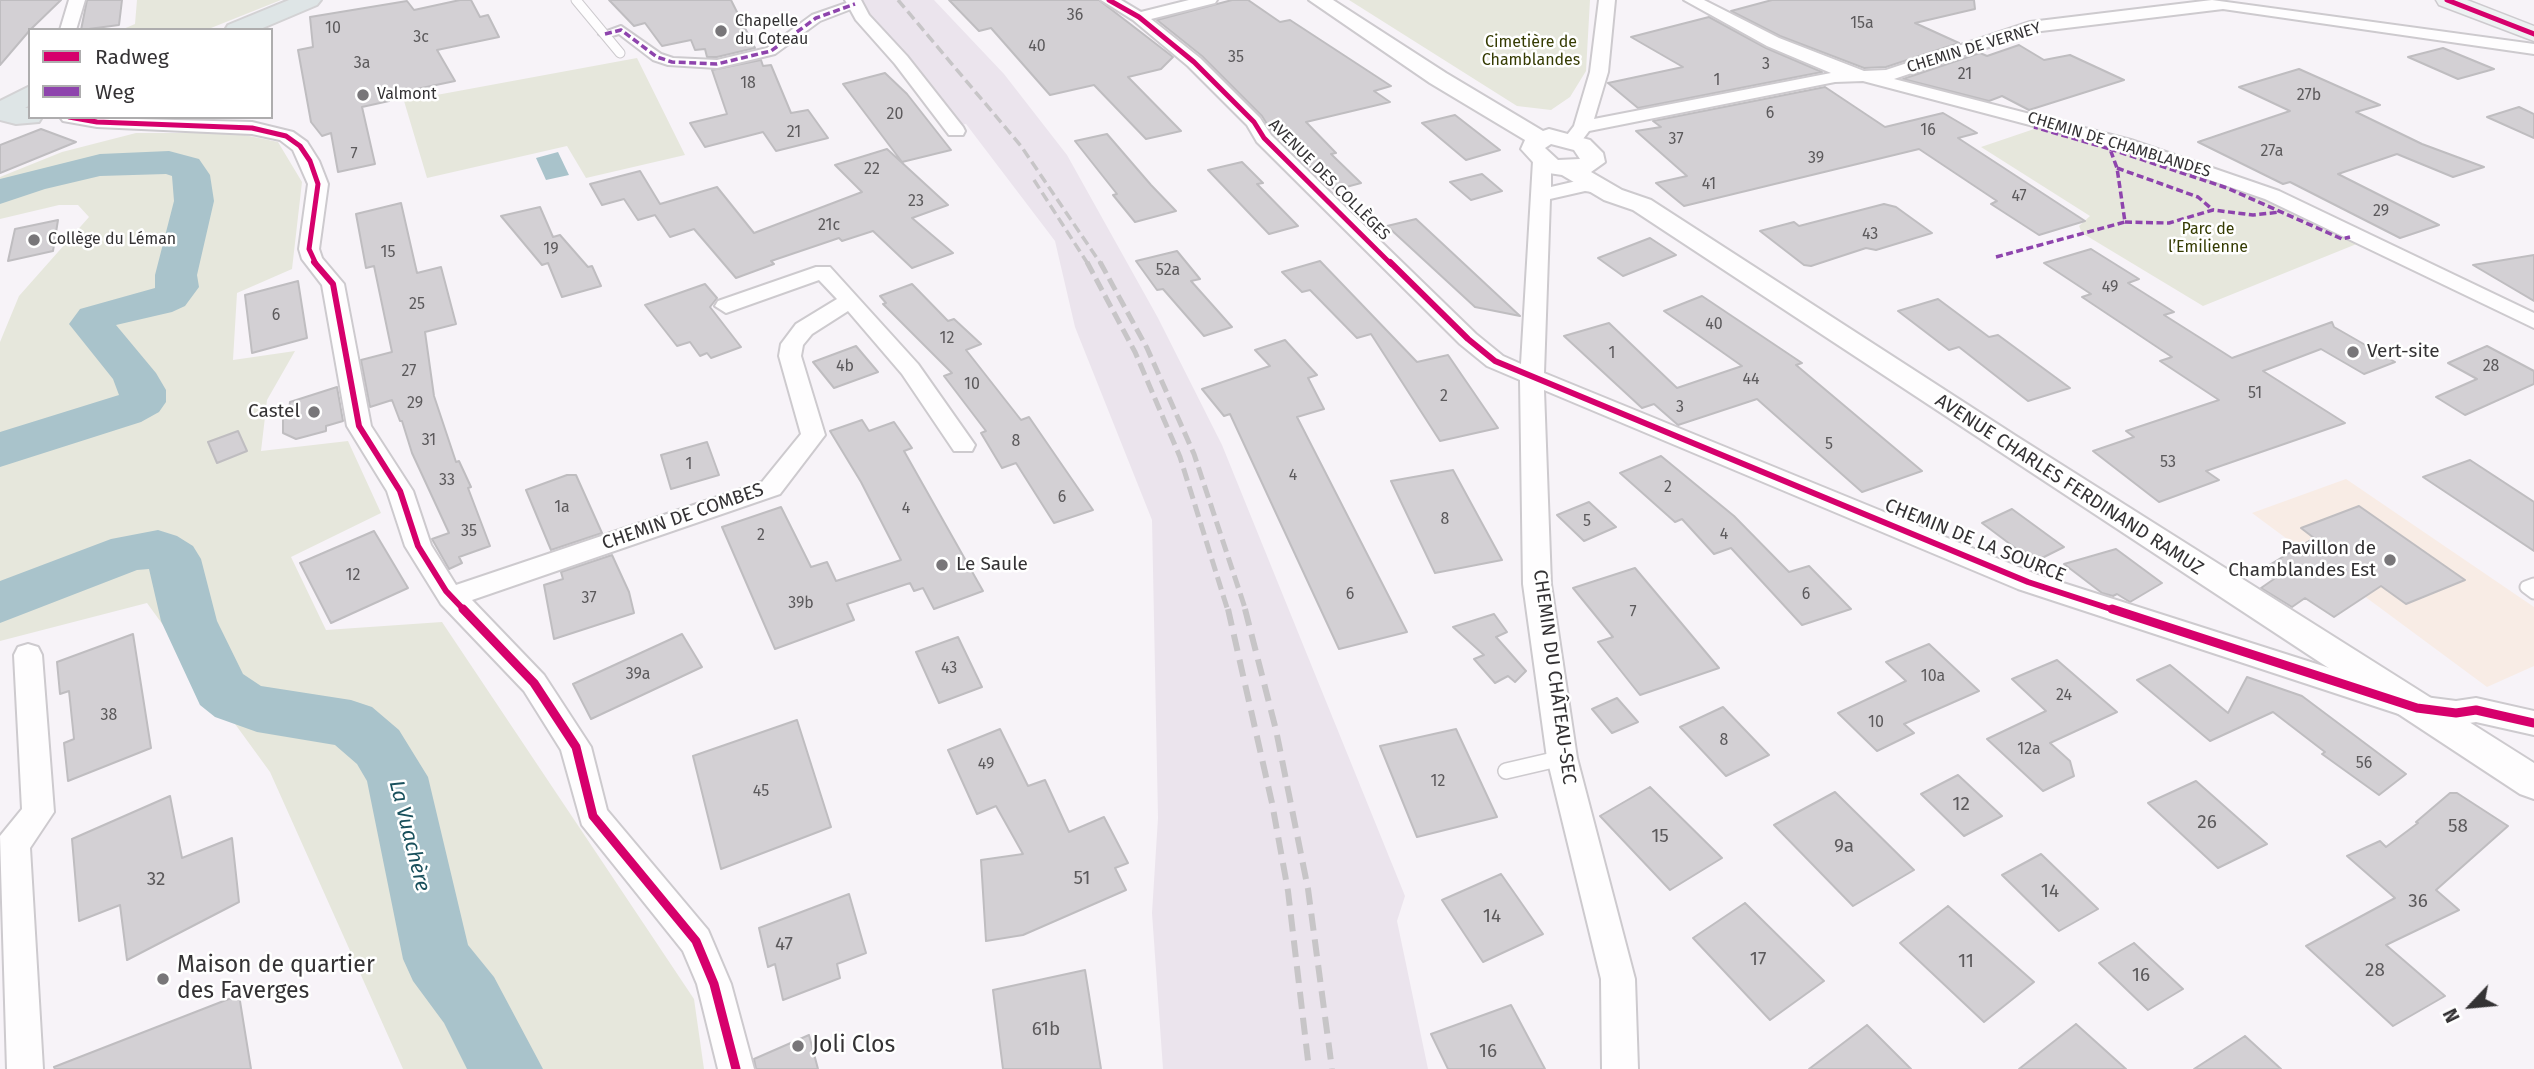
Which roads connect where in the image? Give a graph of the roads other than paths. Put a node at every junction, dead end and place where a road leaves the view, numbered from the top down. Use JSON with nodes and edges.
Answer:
{"nodes":[{"id":1,"x":78,"y":0,"type":"edge"},
{"id":2,"x":309,"y":0,"type":"edge"},
{"id":3,"x":576,"y":0,"type":"edge"},
{"id":4,"x":1109,"y":0,"type":"edge"},
{"id":5,"x":1209,"y":0,"type":"edge"},
{"id":6,"x":1319,"y":0,"type":"edge"},
{"id":7,"x":1607,"y":0,"type":"edge"},
{"id":8,"x":1692,"y":0,"type":"edge"},
{"id":9,"x":2447,"y":0,"type":"edge"},
{"id":10,"x":854,"y":2,"type":"edge"},
{"id":11,"x":1139,"y":17,"type":"junction"},
{"id":12,"x":69,"y":28,"type":"edge"},
{"id":13,"x":242,"y":28,"type":"edge"},
{"id":14,"x":605,"y":34,"type":"junction"},
{"id":15,"x":2534,"y":34,"type":"edge"},
{"id":16,"x":2534,"y":49,"type":"edge"},
{"id":17,"x":620,"y":53,"type":"dead end"},
{"id":18,"x":1865,"y":78,"type":"junction"},
{"id":19,"x":91,"y":119,"type":"edge"},
{"id":20,"x":956,"y":131,"type":"dead end"},
{"id":21,"x":1578,"y":134,"type":"junction"},
{"id":22,"x":1541,"y":150,"type":"junction"},
{"id":23,"x":1577,"y":167,"type":"junction"},
{"id":24,"x":1600,"y":187,"type":"junction"},
{"id":25,"x":1542,"y":195,"type":"junction"},
{"id":26,"x":1642,"y":205,"type":"junction"},
{"id":27,"x":850,"y":300,"type":"junction"},
{"id":28,"x":726,"y":306,"type":"dead end"},
{"id":29,"x":2534,"y":321,"type":"edge"},
{"id":30,"x":1532,"y":377,"type":"junction"},
{"id":31,"x":963,"y":445,"type":"dead end"},
{"id":32,"x":2534,"y":584,"type":"edge"},
{"id":33,"x":2534,"y":593,"type":"edge"},
{"id":34,"x":451,"y":597,"type":"junction"},
{"id":35,"x":28,"y":655,"type":"dead end"},
{"id":36,"x":2417,"y":708,"type":"junction"},
{"id":37,"x":2534,"y":723,"type":"edge"},
{"id":38,"x":1562,"y":758,"type":"junction"},
{"id":39,"x":1506,"y":771,"type":"dead end"},
{"id":40,"x":2534,"y":783,"type":"edge"},
{"id":41,"x":7,"y":848,"type":"edge"},
{"id":42,"x":25,"y":1069,"type":"edge"},
{"id":43,"x":736,"y":1069,"type":"edge"},
{"id":44,"x":1620,"y":1069,"type":"edge"}],
"edges":[{"from":1,"to":12,"type":"street"},
{"from":2,"to":13,"type":"main road"},
{"from":3,"to":14,"type":"lane"},
{"from":4,"to":11,"type":"street","name":"AVENUE DES COLLÈGES"},
{"from":5,"to":11,"type":"street"},
{"from":6,"to":22,"type":"street"},
{"from":7,"to":21,"type":"street"},
{"from":8,"to":18,"type":"street","name":"CHEMIN DE CHAMBLANDES"},
{"from":9,"to":15,"type":"main road"},
{"from":10,"to":14,"type":"street"},
{"from":10,"to":20,"type":"street"},
{"from":11,"to":30,"type":"street","name":"AVENUE DES COLLÈGES"},
{"from":14,"to":17,"type":"lane"},
{"from":16,"to":18,"type":"street","name":"CHEMIN DE VERNEY"},
{"from":18,"to":21,"type":"street","name":"CHEMIN DE VERNEY"},
{"from":18,"to":29,"type":"street","name":"CHEMIN DE CHAMBLANDES"},
{"from":19,"to":34,"type":"street"},
{"from":21,"to":22,"type":"street"},
{"from":21,"to":23,"type":"street"},
{"from":22,"to":23,"type":"street"},
{"from":22,"to":25,"type":"street","name":"CHEMIN DU CHÂTEAU-SEC"},
{"from":23,"to":24,"type":"street","name":"AVENUE CHARLES FERDINAND RAMUZ"},
{"from":23,"to":25,"type":"street"},
{"from":23,"to":26,"type":"street","name":"AVENUE CHARLES FERDINAND RAMUZ"},
{"from":24,"to":25,"type":"street"},
{"from":24,"to":26,"type":"street","name":"AVENUE CHARLES FERDINAND RAMUZ"},
{"from":25,"to":30,"type":"street","name":"CHEMIN DU CHÂTEAU-SEC"},
{"from":26,"to":36,"type":"street","name":"AVENUE CHARLES FERDINAND RAMUZ"},
{"from":27,"to":28,"type":"street"},
{"from":27,"to":31,"type":"street"},
{"from":27,"to":34,"type":"street","name":"CHEMIN DE COMBES"},
{"from":30,"to":36,"type":"street","name":"CHEMIN DE LA SOURCE"},
{"from":30,"to":38,"type":"street","name":"CHEMIN DU CHÂTEAU-SEC"},
{"from":32,"to":33,"type":"lane"},
{"from":34,"to":43,"type":"street"},
{"from":35,"to":41,"type":"street"},
{"from":36,"to":37,"type":"street","name":"CHEMIN DE LA SOURCE"},
{"from":36,"to":40,"type":"street","name":"AVENUE CHARLES FERDINAND RAMUZ"},
{"from":38,"to":39,"type":"lane"},
{"from":38,"to":44,"type":"street","name":"CHEMIN DU CHÂTEAU-SEC"},
{"from":41,"to":42,"type":"street"}]}
